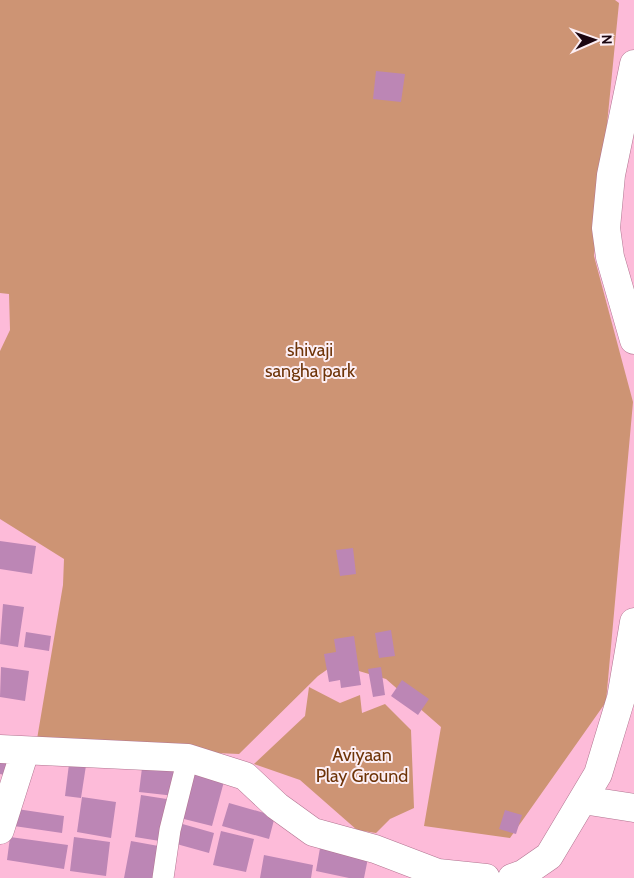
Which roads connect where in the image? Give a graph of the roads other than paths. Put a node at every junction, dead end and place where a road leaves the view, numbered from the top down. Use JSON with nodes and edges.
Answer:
{"nodes":[{"id":1,"x":634,"y":64,"type":"edge"},
{"id":2,"x":634,"y":340,"type":"edge"},
{"id":3,"x":634,"y":622,"type":"edge"},
{"id":4,"x":13,"y":750,"type":"edge"},
{"id":5,"x":188,"y":758,"type":"junction"},
{"id":6,"x":583,"y":800,"type":"junction"},
{"id":7,"x":634,"y":808,"type":"edge"},
{"id":8,"x":0,"y":830,"type":"edge"},
{"id":9,"x":437,"y":875,"type":"edge"},
{"id":10,"x":163,"y":878,"type":"edge"},
{"id":11,"x":486,"y":878,"type":"edge"},
{"id":12,"x":512,"y":878,"type":"edge"}],
"edges":[{"from":1,"to":2,"type":"street"},
{"from":3,"to":6,"type":"street"},
{"from":4,"to":5,"type":"street"},
{"from":4,"to":8,"type":"street"},
{"from":5,"to":9,"type":"street"},
{"from":5,"to":10,"type":"street"},
{"from":6,"to":7,"type":"street"},
{"from":6,"to":12,"type":"street"},
{"from":9,"to":11,"type":"street"}]}
